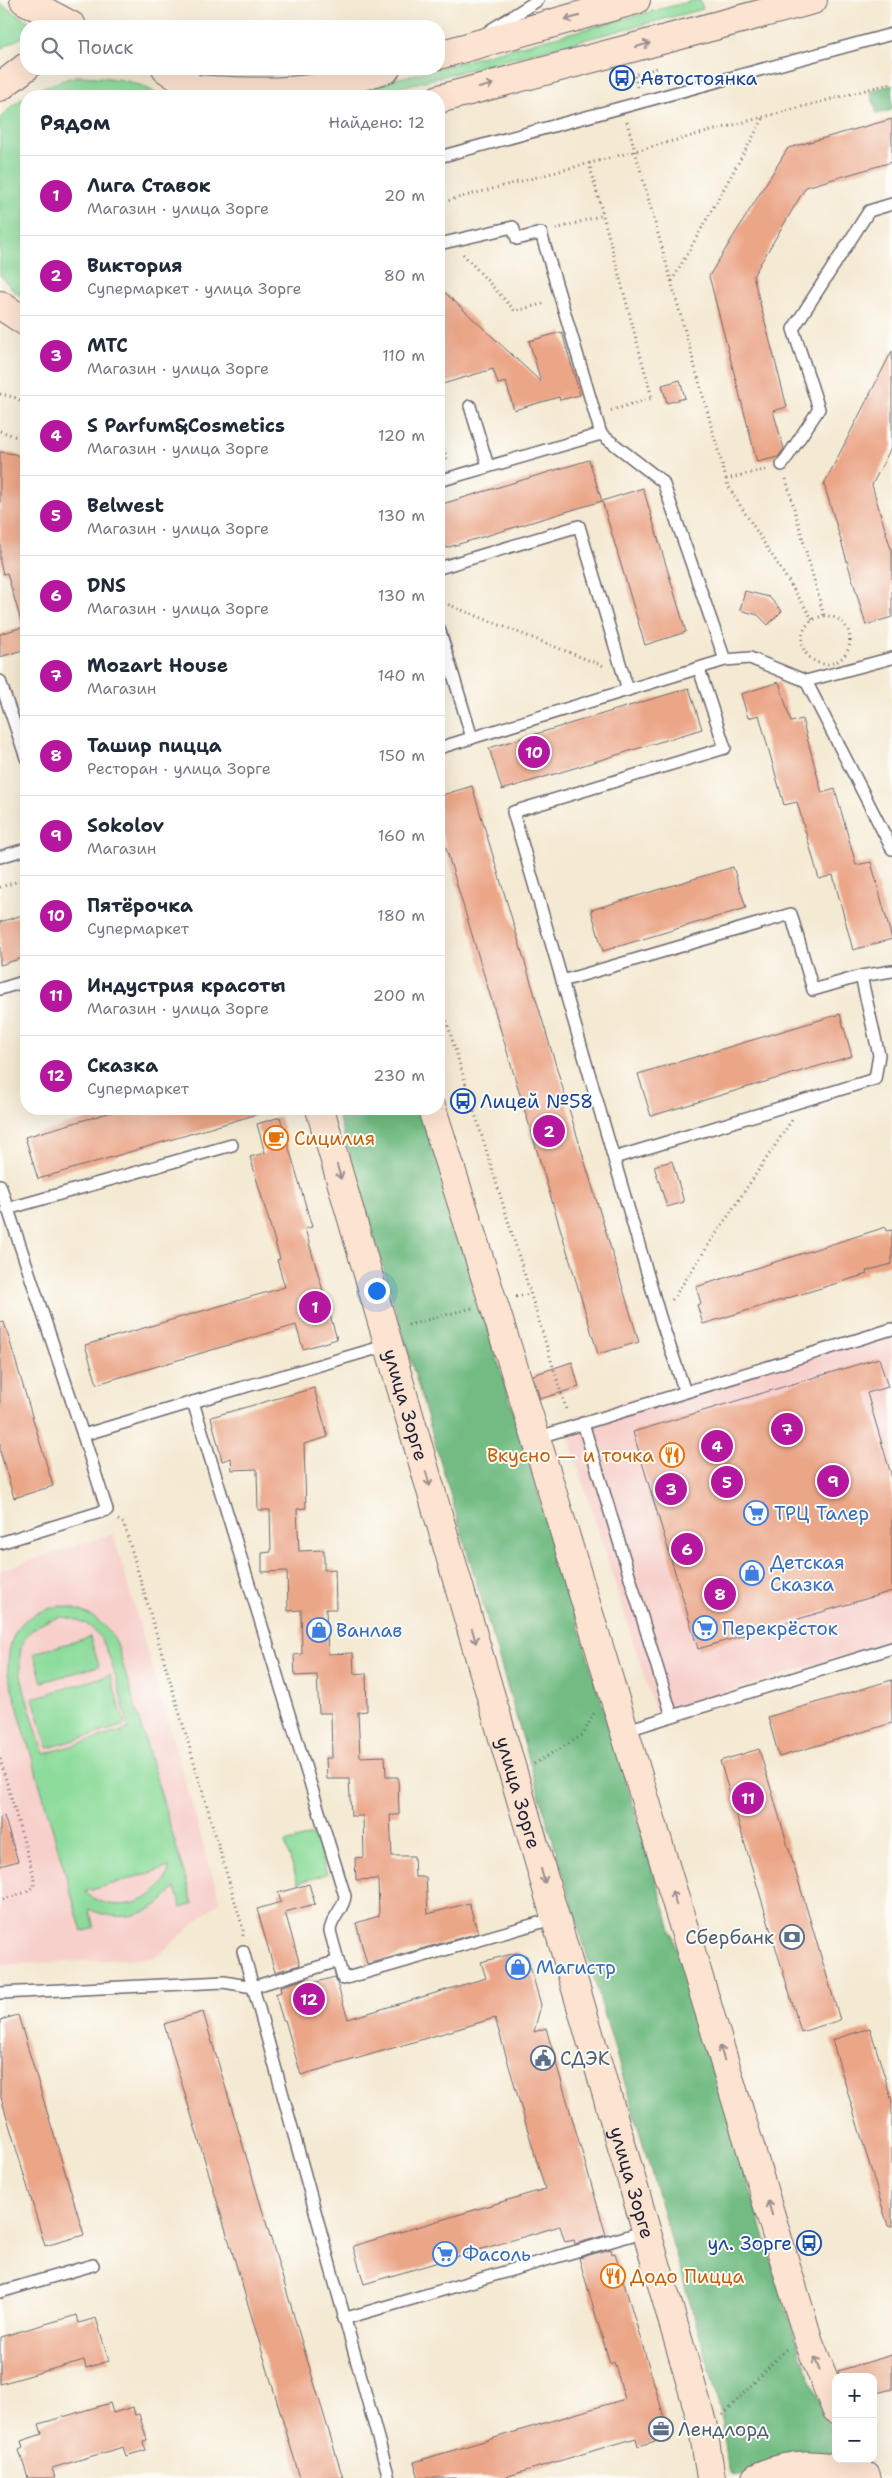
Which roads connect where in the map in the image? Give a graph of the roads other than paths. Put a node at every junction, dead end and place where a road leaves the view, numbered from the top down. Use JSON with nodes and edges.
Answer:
{"nodes":[{"id":1,"x":24,"y":0,"type":"edge"},
{"id":2,"x":538,"y":0,"type":"edge"},
{"id":3,"x":636,"y":0,"type":"edge"},
{"id":4,"x":813,"y":0,"type":"edge"},
{"id":5,"x":522,"y":4,"type":"edge"},
{"id":6,"x":61,"y":20,"type":"edge"},
{"id":7,"x":892,"y":34,"type":"edge"},
{"id":8,"x":450,"y":51,"type":"edge"},
{"id":9,"x":20,"y":72,"type":"edge"},
{"id":10,"x":174,"y":75,"type":"edge"},
{"id":11,"x":363,"y":75,"type":"edge"},
{"id":12,"x":0,"y":87,"type":"edge"},
{"id":13,"x":194,"y":90,"type":"edge"},
{"id":14,"x":298,"y":90,"type":"edge"},
{"id":15,"x":445,"y":97,"type":"edge"},
{"id":16,"x":445,"y":155,"type":"edge"},
{"id":17,"x":892,"y":204,"type":"edge"},
{"id":18,"x":445,"y":242,"type":"edge"},
{"id":19,"x":0,"y":305,"type":"edge"},
{"id":20,"x":20,"y":318,"type":"edge"},
{"id":21,"x":470,"y":406,"type":"dead end"},
{"id":22,"x":601,"y":434,"type":"junction"},
{"id":23,"x":782,"y":465,"type":"road end"},
{"id":24,"x":488,"y":466,"type":"junction"},
{"id":25,"x":445,"y":479,"type":"edge"},
{"id":26,"x":445,"y":566,"type":"edge"},
{"id":27,"x":445,"y":648,"type":"edge"},
{"id":28,"x":892,"y":658,"type":"edge"},
{"id":29,"x":725,"y":660,"type":"junction"},
{"id":30,"x":699,"y":669,"type":"junction"},
{"id":31,"x":0,"y":681,"type":"edge"},
{"id":32,"x":806,"y":681,"type":"junction"},
{"id":33,"x":628,"y":690,"type":"junction"},
{"id":34,"x":472,"y":738,"type":"junction"},
{"id":35,"x":20,"y":740,"type":"edge"},
{"id":36,"x":445,"y":746,"type":"edge"},
{"id":37,"x":892,"y":849,"type":"edge"},
{"id":38,"x":20,"y":851,"type":"edge"},
{"id":39,"x":0,"y":857,"type":"edge"},
{"id":40,"x":892,"y":971,"type":"edge"},
{"id":41,"x":861,"y":976,"type":"junction"},
{"id":42,"x":562,"y":981,"type":"junction"},
{"id":43,"x":20,"y":983,"type":"edge"},
{"id":44,"x":0,"y":989,"type":"edge"},
{"id":45,"x":322,"y":1115,"type":"edge"},
{"id":46,"x":434,"y":1115,"type":"edge"},
{"id":47,"x":232,"y":1144,"type":"dead end"},
{"id":48,"x":614,"y":1158,"type":"junction"},
{"id":49,"x":0,"y":1185,"type":"edge"},
{"id":50,"x":7,"y":1209,"type":"junction"},
{"id":51,"x":892,"y":1329,"type":"edge"},
{"id":52,"x":387,"y":1338,"type":"junction"},
{"id":53,"x":685,"y":1392,"type":"junction"},
{"id":54,"x":193,"y":1402,"type":"junction"},
{"id":55,"x":583,"y":1423,"type":"junction"},
{"id":56,"x":83,"y":1435,"type":"junction"},
{"id":57,"x":536,"y":1438,"type":"junction"},
{"id":58,"x":0,"y":1543,"type":"edge"},
{"id":59,"x":892,"y":1648,"type":"edge"},
{"id":60,"x":672,"y":1716,"type":"junction"},
{"id":61,"x":619,"y":1718,"type":"junction"},
{"id":62,"x":556,"y":1918,"type":"junction"},
{"id":63,"x":242,"y":1951,"type":"road end"},
{"id":64,"x":338,"y":1961,"type":"junction"},
{"id":65,"x":253,"y":1988,"type":"junction"},
{"id":66,"x":0,"y":1993,"type":"edge"},
{"id":67,"x":646,"y":2231,"type":"junction"},
{"id":68,"x":93,"y":2266,"type":"dead end"},
{"id":69,"x":0,"y":2292,"type":"edge"},
{"id":70,"x":343,"y":2319,"type":"junction"},
{"id":71,"x":832,"y":2399,"type":"edge"},
{"id":72,"x":865,"y":2473,"type":"edge"},
{"id":73,"x":389,"y":2478,"type":"edge"},
{"id":74,"x":711,"y":2478,"type":"edge"},
{"id":75,"x":756,"y":2478,"type":"edge"}],
"edges":[{"from":1,"to":6,"type":"main road"},
{"from":2,"to":5,"type":"lane"},
{"from":3,"to":8,"type":"main road","one_way":true},
{"from":15,"to":4,"type":"main road","one_way":true},
{"from":5,"to":8,"type":"lane"},
{"from":7,"to":16,"type":"lane"},
{"from":9,"to":12,"type":"main road"},
{"from":10,"to":13,"type":"main road"},
{"from":11,"to":14,"type":"main road"},
{"from":17,"to":23,"type":"lane"},
{"from":18,"to":22,"type":"lane"},
{"from":19,"to":20,"type":"main road"},
{"from":21,"to":24,"type":"lane"},
{"from":22,"to":24,"type":"lane"},
{"from":22,"to":29,"type":"lane"},
{"from":24,"to":25,"type":"lane"},
{"from":26,"to":33,"type":"lane"},
{"from":27,"to":34,"type":"lane"},
{"from":28,"to":32,"type":"lane"},
{"from":29,"to":30,"type":"lane"},
{"from":29,"to":32,"type":"lane"},
{"from":30,"to":33,"type":"lane"},
{"from":30,"to":42,"type":"lane"},
{"from":31,"to":35,"type":"lane"},
{"from":32,"to":37,"type":"lane"},
{"from":33,"to":34,"type":"lane"},
{"from":34,"to":36,"type":"lane"},
{"from":38,"to":39,"type":"lane"},
{"from":40,"to":41,"type":"lane"},
{"from":41,"to":42,"type":"lane"},
{"from":41,"to":48,"type":"lane"},
{"from":42,"to":48,"type":"lane"},
{"from":43,"to":44,"type":"lane"},
{"from":45,"to":52,"type":"main road","name":"улица Зорге","one_way":true},
{"from":46,"to":57,"type":"main road"},
{"from":47,"to":50,"type":"lane"},
{"from":48,"to":53,"type":"lane"},
{"from":49,"to":50,"type":"lane"},
{"from":50,"to":56,"type":"lane"},
{"from":51,"to":53,"type":"lane"},
{"from":52,"to":54,"type":"lane"},
{"from":52,"to":62,"type":"main road","name":"улица Зорге","one_way":true},
{"from":53,"to":55,"type":"lane"},
{"from":54,"to":56,"type":"lane"},
{"from":54,"to":64,"type":"lane"},
{"from":55,"to":57,"type":"lane"},
{"from":55,"to":60,"type":"lane"},
{"from":56,"to":58,"type":"lane"},
{"from":57,"to":61,"type":"main road"},
{"from":59,"to":60,"type":"lane"},
{"from":60,"to":61,"type":"lane"},
{"from":71,"to":61,"type":"main road","one_way":true},
{"from":62,"to":64,"type":"lane"},
{"from":62,"to":67,"type":"main road","name":"улица Зорге"},
{"from":63,"to":65,"type":"lane"},
{"from":64,"to":65,"type":"lane"},
{"from":65,"to":66,"type":"lane"},
{"from":65,"to":70,"type":"lane"},
{"from":67,"to":70,"type":"lane"},
{"from":67,"to":74,"type":"main road","name":"улица Зорге"},
{"from":68,"to":69,"type":"lane"},
{"from":70,"to":73,"type":"lane"},
{"from":72,"to":75,"type":"main road"}]}
